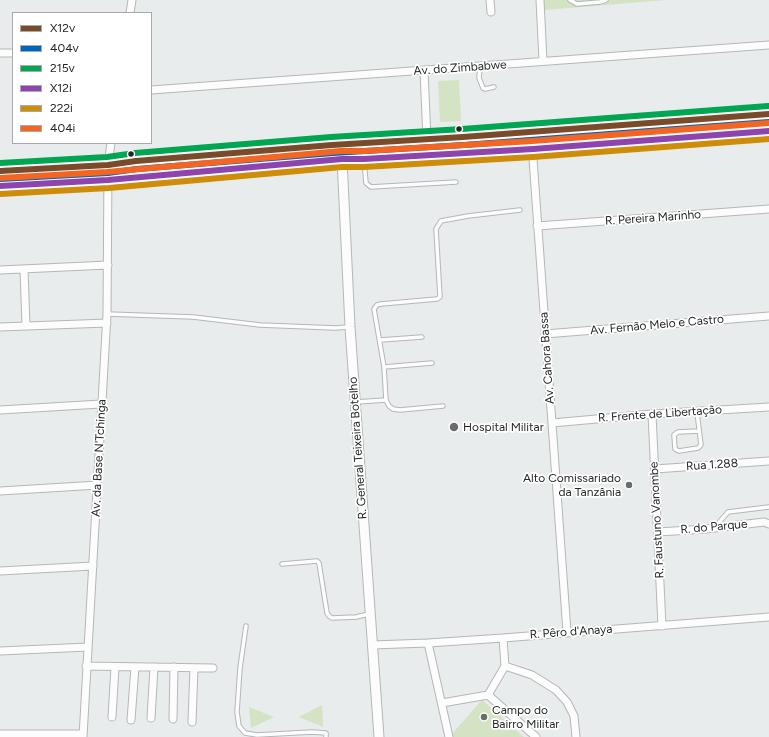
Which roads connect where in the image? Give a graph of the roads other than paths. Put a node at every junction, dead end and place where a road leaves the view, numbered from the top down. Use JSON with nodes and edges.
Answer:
{"nodes":[{"id":1,"x":132,"y":0,"type":"edge"},
{"id":2,"x":490,"y":0,"type":"edge"},
{"id":3,"x":540,"y":0,"type":"edge"},
{"id":4,"x":570,"y":0,"type":"edge"},
{"id":5,"x":606,"y":0,"type":"edge"},
{"id":6,"x":130,"y":12,"type":"edge"},
{"id":7,"x":491,"y":12,"type":"dead end"},
{"id":8,"x":769,"y":45,"type":"edge"},
{"id":9,"x":0,"y":53,"type":"edge"},
{"id":10,"x":12,"y":53,"type":"edge"},
{"id":11,"x":543,"y":61,"type":"junction"},
{"id":12,"x":480,"y":66,"type":"junction"},
{"id":13,"x":424,"y":71,"type":"junction"},
{"id":14,"x":494,"y":87,"type":"dead end"},
{"id":15,"x":152,"y":90,"type":"edge"},
{"id":16,"x":769,"y":114,"type":"edge"},
{"id":17,"x":532,"y":131,"type":"junction"},
{"id":18,"x":769,"y":131,"type":"edge"},
{"id":19,"x":427,"y":140,"type":"junction"},
{"id":20,"x":111,"y":144,"type":"edge"},
{"id":21,"x":533,"y":149,"type":"junction"},
{"id":22,"x":342,"y":159,"type":"junction"},
{"id":23,"x":364,"y":159,"type":"junction"},
{"id":24,"x":108,"y":165,"type":"junction"},
{"id":25,"x":0,"y":171,"type":"edge"},
{"id":26,"x":108,"y":180,"type":"junction"},
{"id":27,"x":456,"y":182,"type":"dead end"},
{"id":28,"x":0,"y":186,"type":"edge"},
{"id":29,"x":520,"y":210,"type":"dead end"},
{"id":30,"x":769,"y":210,"type":"edge"},
{"id":31,"x":537,"y":226,"type":"junction"},
{"id":32,"x":108,"y":265,"type":"junction"},
{"id":33,"x":24,"y":269,"type":"junction"},
{"id":34,"x":0,"y":270,"type":"edge"},
{"id":35,"x":107,"y":314,"type":"junction"},
{"id":36,"x":769,"y":316,"type":"edge"},
{"id":37,"x":107,"y":323,"type":"junction"},
{"id":38,"x":26,"y":326,"type":"junction"},
{"id":39,"x":0,"y":327,"type":"edge"},
{"id":40,"x":350,"y":327,"type":"junction"},
{"id":41,"x":545,"y":334,"type":"junction"},
{"id":42,"x":422,"y":337,"type":"dead end"},
{"id":43,"x":380,"y":340,"type":"junction"},
{"id":44,"x":432,"y":363,"type":"dead end"},
{"id":45,"x":384,"y":367,"type":"junction"},
{"id":46,"x":386,"y":400,"type":"junction"},
{"id":47,"x":355,"y":402,"type":"junction"},
{"id":48,"x":101,"y":404,"type":"junction"},
{"id":49,"x":443,"y":406,"type":"dead end"},
{"id":50,"x":769,"y":407,"type":"edge"},
{"id":51,"x":0,"y":410,"type":"edge"},
{"id":52,"x":697,"y":411,"type":"junction"},
{"id":53,"x":652,"y":414,"type":"junction"},
{"id":54,"x":552,"y":423,"type":"junction"},
{"id":55,"x":699,"y":431,"type":"junction"},
{"id":56,"x":769,"y":461,"type":"edge"},
{"id":57,"x":655,"y":469,"type":"junction"},
{"id":58,"x":98,"y":485,"type":"junction"},
{"id":59,"x":0,"y":490,"type":"edge"},
{"id":60,"x":769,"y":507,"type":"edge"},
{"id":61,"x":769,"y":524,"type":"edge"},
{"id":62,"x":714,"y":528,"type":"junction"},
{"id":63,"x":658,"y":532,"type":"junction"},
{"id":64,"x":282,"y":564,"type":"dead end"},
{"id":65,"x":93,"y":566,"type":"junction"},
{"id":66,"x":0,"y":571,"type":"edge"},
{"id":67,"x":369,"y":614,"type":"junction"},
{"id":68,"x":769,"y":617,"type":"edge"},
{"id":69,"x":246,"y":626,"type":"dead end"},
{"id":70,"x":662,"y":626,"type":"junction"},
{"id":71,"x":567,"y":632,"type":"junction"},
{"id":72,"x":503,"y":638,"type":"junction"},
{"id":73,"x":428,"y":643,"type":"junction"},
{"id":74,"x":372,"y":645,"type":"junction"},
{"id":75,"x":88,"y":647,"type":"junction"},
{"id":76,"x":0,"y":651,"type":"edge"},
{"id":77,"x":86,"y":666,"type":"junction"},
{"id":78,"x":115,"y":666,"type":"junction"},
{"id":79,"x":505,"y":666,"type":"junction"},
{"id":80,"x":135,"y":667,"type":"junction"},
{"id":81,"x":154,"y":667,"type":"junction"},
{"id":82,"x":174,"y":667,"type":"junction"},
{"id":83,"x":194,"y":668,"type":"junction"},
{"id":84,"x":213,"y":668,"type":"dead end"},
{"id":85,"x":488,"y":696,"type":"junction"},
{"id":86,"x":442,"y":703,"type":"junction"},
{"id":87,"x":112,"y":717,"type":"dead end"},
{"id":88,"x":151,"y":718,"type":"dead end"},
{"id":89,"x":173,"y":719,"type":"dead end"},
{"id":90,"x":131,"y":720,"type":"dead end"},
{"id":91,"x":192,"y":722,"type":"dead end"},
{"id":92,"x":0,"y":734,"type":"edge"},
{"id":93,"x":19,"y":735,"type":"edge"},
{"id":94,"x":83,"y":735,"type":"edge"},
{"id":95,"x":326,"y":737,"type":"edge"},
{"id":96,"x":379,"y":737,"type":"edge"},
{"id":97,"x":449,"y":737,"type":"edge"},
{"id":98,"x":536,"y":737,"type":"edge"},
{"id":99,"x":576,"y":737,"type":"edge"}],
"edges":[{"from":1,"to":6,"type":"street"},
{"from":2,"to":7,"type":"street"},
{"from":3,"to":11,"type":"street"},
{"from":4,"to":5,"type":"lane"},
{"from":8,"to":11,"type":"street","name":"Av. do Zimbabwe"},
{"from":9,"to":10,"type":"street"},
{"from":11,"to":12,"type":"street","name":"Av. do Zimbabwe"},
{"from":12,"to":13,"type":"street","name":"Av. do Zimbabwe"},
{"from":12,"to":14,"type":"lane"},
{"from":13,"to":15,"type":"street","name":"Av. do Zimbabwe"},
{"from":13,"to":19,"type":"street"},
{"from":16,"to":17,"type":"main road"},
{"from":17,"to":19,"type":"main road"},
{"from":17,"to":21,"type":"street","name":"Av. Cahora Bassa"},
{"from":18,"to":21,"type":"main road"},
{"from":19,"to":24,"type":"main road"},
{"from":20,"to":24,"type":"street","name":"Av. da Base N'Tchinga"},
{"from":21,"to":23,"type":"main road"},
{"from":21,"to":31,"type":"street","name":"Av. Cahora Bassa"},
{"from":22,"to":23,"type":"main road"},
{"from":22,"to":26,"type":"main road"},
{"from":22,"to":40,"type":"street","name":"R. General Teixeira Botelho"},
{"from":23,"to":27,"type":"lane"},
{"from":24,"to":25,"type":"main road"},
{"from":24,"to":26,"type":"street","name":"Av. da Base N'Tchinga"},
{"from":26,"to":28,"type":"main road"},
{"from":26,"to":32,"type":"street","name":"Av. da Base N'Tchinga"},
{"from":29,"to":43,"type":"lane"},
{"from":30,"to":31,"type":"street","name":"R. Pereira Marinho"},
{"from":31,"to":41,"type":"street","name":"Av. Cahora Bassa"},
{"from":32,"to":33,"type":"street"},
{"from":32,"to":35,"type":"street","name":"Av. da Base N'Tchinga"},
{"from":33,"to":34,"type":"street"},
{"from":33,"to":38,"type":"street"},
{"from":35,"to":37,"type":"street","name":"Av. da Base N'Tchinga"},
{"from":35,"to":40,"type":"lane"},
{"from":36,"to":41,"type":"street","name":"Av. Fernão Melo e Castro"},
{"from":37,"to":38,"type":"street"},
{"from":37,"to":48,"type":"street","name":"Av. da Base N'Tchinga"},
{"from":38,"to":39,"type":"street"},
{"from":40,"to":47,"type":"street","name":"R. General Teixeira Botelho"},
{"from":41,"to":54,"type":"street","name":"Av. Cahora Bassa"},
{"from":42,"to":43,"type":"lane"},
{"from":43,"to":45,"type":"lane"},
{"from":44,"to":45,"type":"lane"},
{"from":45,"to":46,"type":"lane"},
{"from":46,"to":47,"type":"lane"},
{"from":46,"to":49,"type":"lane"},
{"from":47,"to":67,"type":"street","name":"R. General Teixeira Botelho"},
{"from":48,"to":51,"type":"street"},
{"from":48,"to":58,"type":"street","name":"Av. da Base N'Tchinga"},
{"from":50,"to":52,"type":"street","name":"R. Frente de Libertação"},
{"from":52,"to":53,"type":"street","name":"R. Frente de Libertação"},
{"from":52,"to":55,"type":"lane"},
{"from":53,"to":54,"type":"street","name":"R. Frente de Libertação"},
{"from":53,"to":57,"type":"street","name":"R. Faustuno Vanombe"},
{"from":54,"to":71,"type":"street","name":"Av. Cahora Bassa"},
{"from":55,"to":55,"type":"lane"},
{"from":56,"to":57,"type":"street","name":"Rua 1.288"},
{"from":57,"to":63,"type":"street","name":"R. Faustuno Vanombe"},
{"from":58,"to":59,"type":"street"},
{"from":58,"to":65,"type":"street","name":"Av. da Base N'Tchinga"},
{"from":60,"to":62,"type":"lane"},
{"from":61,"to":62,"type":"street","name":"R. do Parque"},
{"from":62,"to":63,"type":"street","name":"R. do Parque"},
{"from":63,"to":70,"type":"street","name":"R. Faustuno Vanombe"},
{"from":64,"to":67,"type":"lane"},
{"from":65,"to":66,"type":"street"},
{"from":65,"to":75,"type":"street","name":"Av. da Base N'Tchinga"},
{"from":67,"to":74,"type":"street","name":"R. General Teixeira Botelho"},
{"from":68,"to":70,"type":"street","name":"R. Pêro d'Anaya"},
{"from":69,"to":95,"type":"lane"},
{"from":70,"to":71,"type":"street","name":"R. Pêro d'Anaya"},
{"from":71,"to":72,"type":"street","name":"R. Pêro d'Anaya"},
{"from":72,"to":73,"type":"street","name":"R. Pêro d'Anaya"},
{"from":72,"to":79,"type":"street"},
{"from":73,"to":74,"type":"street","name":"R. Pêro d'Anaya"},
{"from":73,"to":86,"type":"street"},
{"from":74,"to":96,"type":"street","name":"R. General Teixeira Botelho"},
{"from":75,"to":76,"type":"street"},
{"from":75,"to":77,"type":"street","name":"Av. da Base N'Tchinga"},
{"from":77,"to":78,"type":"street"},
{"from":77,"to":94,"type":"street","name":"Av. da Base N'Tchinga"},
{"from":78,"to":80,"type":"street"},
{"from":78,"to":87,"type":"street"},
{"from":79,"to":85,"type":"street"},
{"from":79,"to":99,"type":"street"},
{"from":80,"to":81,"type":"street"},
{"from":80,"to":90,"type":"street"},
{"from":81,"to":82,"type":"street"},
{"from":81,"to":88,"type":"street"},
{"from":82,"to":83,"type":"street"},
{"from":82,"to":89,"type":"street"},
{"from":83,"to":84,"type":"street"},
{"from":83,"to":91,"type":"street"},
{"from":85,"to":86,"type":"street"},
{"from":85,"to":98,"type":"street"},
{"from":86,"to":97,"type":"street"},
{"from":92,"to":93,"type":"street"},
{"from":93,"to":94,"type":"street"}]}
